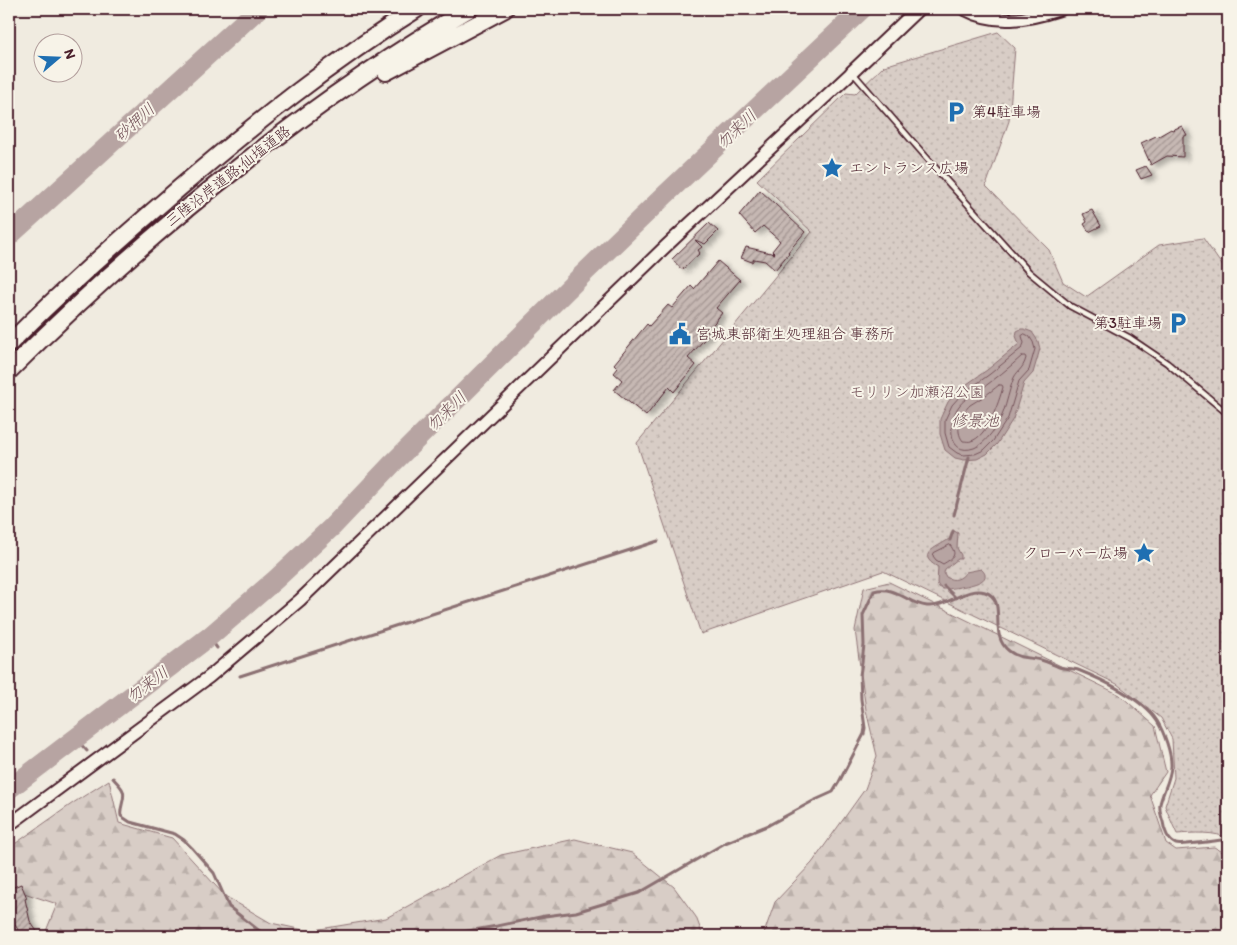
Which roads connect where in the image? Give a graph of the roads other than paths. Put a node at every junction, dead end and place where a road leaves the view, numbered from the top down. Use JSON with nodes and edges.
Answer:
{"nodes":[{"id":1,"x":412,"y":9,"type":"edge"},
{"id":2,"x":417,"y":9,"type":"edge"},
{"id":3,"x":469,"y":9,"type":"edge"},
{"id":4,"x":505,"y":9,"type":"edge"},
{"id":5,"x":918,"y":9,"type":"edge"},
{"id":6,"x":964,"y":9,"type":"edge"},
{"id":7,"x":1060,"y":9,"type":"edge"},
{"id":8,"x":386,"y":28,"type":"junction"},
{"id":9,"x":852,"y":72,"type":"junction"},
{"id":10,"x":207,"y":191,"type":"junction"},
{"id":11,"x":9,"y":344,"type":"edge"},
{"id":12,"x":9,"y":371,"type":"edge"},
{"id":13,"x":1228,"y":414,"type":"edge"},
{"id":14,"x":9,"y":825,"type":"edge"}],
"edges":[{"from":1,"to":8,"type":"highway"},
{"from":2,"to":8,"type":"highway","name":"三陸沿岸道路;仙塩道路"},
{"from":3,"to":10,"type":"highway","name":"三陸沿岸道路;仙塩道路"},
{"from":4,"to":10,"type":"highway"},
{"from":5,"to":9,"type":"main road"},
{"from":6,"to":7,"type":"street"},
{"from":8,"to":11,"type":"highway","name":"三陸沿岸道路;仙塩道路"},
{"from":9,"to":13,"type":"lane"},
{"from":9,"to":14,"type":"street"},
{"from":10,"to":12,"type":"highway","name":"三陸沿岸道路;仙塩道路"}]}
